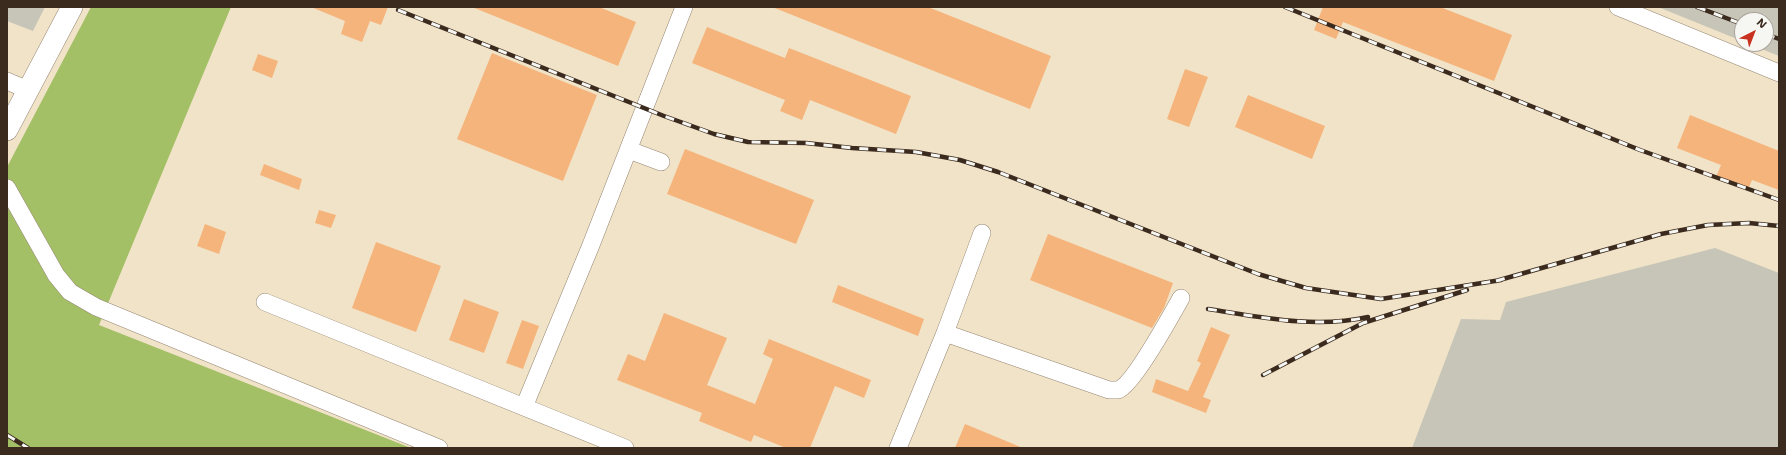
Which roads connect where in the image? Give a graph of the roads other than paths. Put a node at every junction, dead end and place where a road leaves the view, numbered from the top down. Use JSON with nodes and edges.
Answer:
{"nodes":[{"id":1,"x":56,"y":7,"type":"edge"},
{"id":2,"x":72,"y":7,"type":"edge"},
{"id":3,"x":684,"y":7,"type":"edge"},
{"id":4,"x":1618,"y":7,"type":"edge"},
{"id":5,"x":1779,"y":73,"type":"edge"},
{"id":6,"x":14,"y":88,"type":"edge"},
{"id":7,"x":7,"y":130,"type":"edge"},
{"id":8,"x":629,"y":150,"type":"junction"},
{"id":9,"x":661,"y":162,"type":"dead end"},
{"id":10,"x":7,"y":188,"type":"edge"},
{"id":11,"x":982,"y":233,"type":"dead end"},
{"id":12,"x":1181,"y":298,"type":"dead end"},
{"id":13,"x":265,"y":302,"type":"dead end"},
{"id":14,"x":945,"y":333,"type":"junction"},
{"id":15,"x":524,"y":407,"type":"junction"},
{"id":16,"x":439,"y":448,"type":"edge"},
{"id":17,"x":625,"y":448,"type":"edge"},
{"id":18,"x":898,"y":448,"type":"edge"}],
"edges":[{"from":1,"to":6,"type":"main road"},
{"from":2,"to":6,"type":"main road"},
{"from":3,"to":8,"type":"lane"},
{"from":4,"to":5,"type":"lane"},
{"from":6,"to":7,"type":"main road"},
{"from":8,"to":9,"type":"lane"},
{"from":8,"to":15,"type":"lane"},
{"from":10,"to":16,"type":"lane"},
{"from":11,"to":14,"type":"lane"},
{"from":12,"to":14,"type":"lane"},
{"from":13,"to":15,"type":"lane"},
{"from":14,"to":18,"type":"lane"},
{"from":15,"to":17,"type":"lane"}]}
